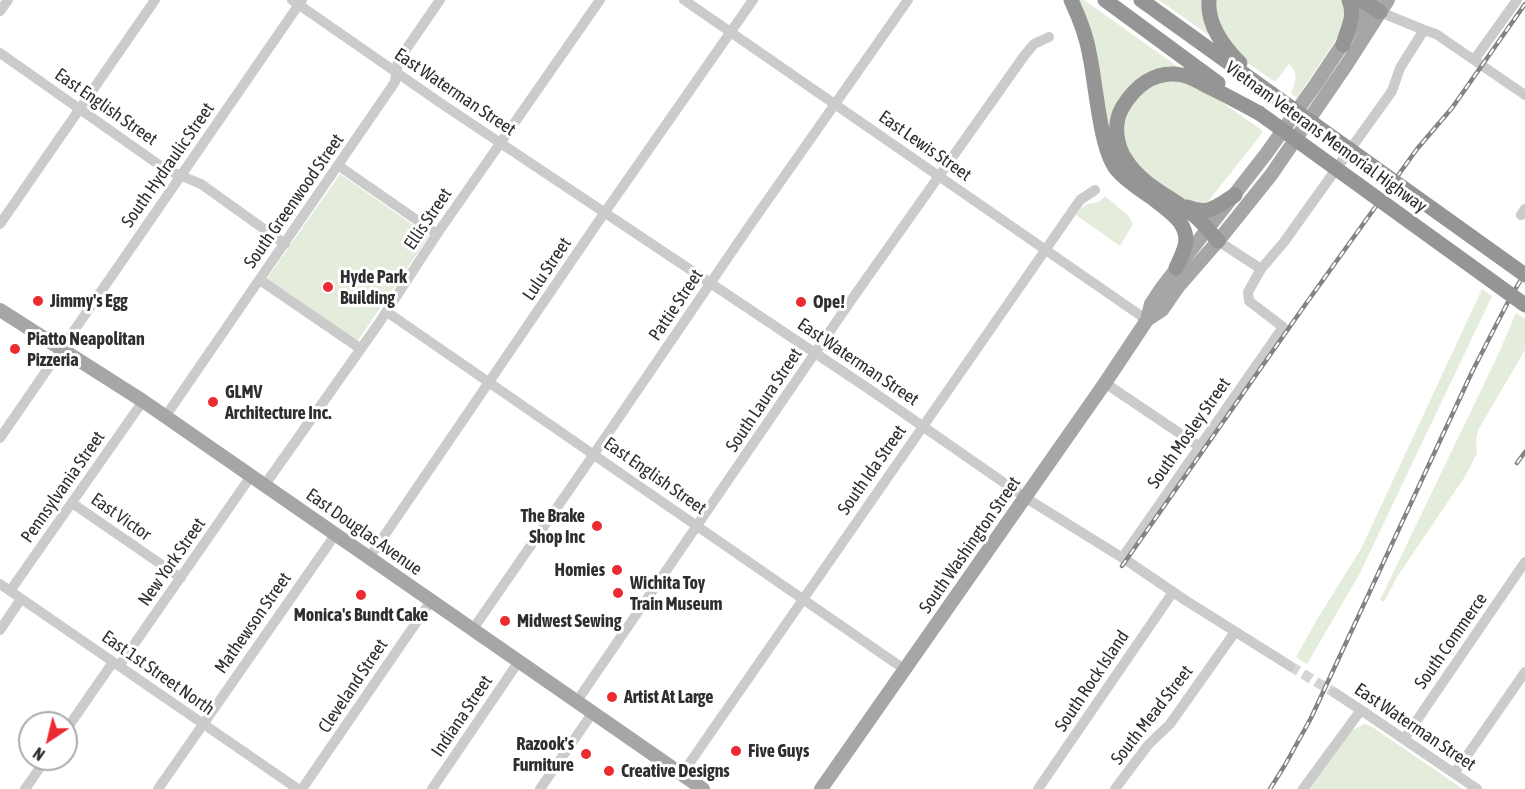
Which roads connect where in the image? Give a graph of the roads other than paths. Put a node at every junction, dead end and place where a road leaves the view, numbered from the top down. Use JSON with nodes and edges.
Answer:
{"nodes":[{"id":1,"x":8,"y":0,"type":"edge"},
{"id":2,"x":154,"y":0,"type":"edge"},
{"id":3,"x":440,"y":0,"type":"edge"},
{"id":4,"x":600,"y":0,"type":"edge"},
{"id":5,"x":684,"y":0,"type":"edge"},
{"id":6,"x":753,"y":0,"type":"edge"},
{"id":7,"x":908,"y":0,"type":"edge"},
{"id":8,"x":1071,"y":0,"type":"edge"},
{"id":9,"x":1104,"y":0,"type":"edge"},
{"id":10,"x":1141,"y":0,"type":"edge"},
{"id":11,"x":1209,"y":0,"type":"edge"},
{"id":12,"x":1349,"y":0,"type":"edge"},
{"id":13,"x":1517,"y":0,"type":"edge"},
{"id":14,"x":298,"y":2,"type":"edge"},
{"id":15,"x":1373,"y":3,"type":"edge"},
{"id":16,"x":0,"y":11,"type":"edge"},
{"id":17,"x":1424,"y":30,"type":"junction"},
{"id":18,"x":730,"y":32,"type":"junction"},
{"id":19,"x":1048,"y":37,"type":"dead end"},
{"id":20,"x":1343,"y":45,"type":"junction"},
{"id":21,"x":0,"y":53,"type":"edge"},
{"id":22,"x":1474,"y":60,"type":"junction"},
{"id":23,"x":396,"y":73,"type":"junction"},
{"id":24,"x":1272,"y":94,"type":"junction"},
{"id":25,"x":1525,"y":95,"type":"edge"},
{"id":26,"x":835,"y":104,"type":"junction"},
{"id":27,"x":81,"y":108,"type":"junction"},
{"id":28,"x":1259,"y":113,"type":"junction"},
{"id":29,"x":501,"y":143,"type":"junction"},
{"id":30,"x":339,"y":166,"type":"junction"},
{"id":31,"x":181,"y":176,"type":"junction"},
{"id":32,"x":939,"y":176,"type":"junction"},
{"id":33,"x":1095,"y":190,"type":"dead end"},
{"id":34,"x":1235,"y":195,"type":"junction"},
{"id":35,"x":1151,"y":197,"type":"junction"},
{"id":36,"x":1177,"y":203,"type":"junction"},
{"id":37,"x":605,"y":212,"type":"junction"},
{"id":38,"x":0,"y":224,"type":"edge"},
{"id":39,"x":437,"y":234,"type":"junction"},
{"id":40,"x":1210,"y":234,"type":"junction"},
{"id":41,"x":285,"y":244,"type":"junction"},
{"id":42,"x":1045,"y":250,"type":"junction"},
{"id":43,"x":1176,"y":268,"type":"junction"},
{"id":44,"x":1261,"y":269,"type":"junction"},
{"id":45,"x":1525,"y":275,"type":"edge"},
{"id":46,"x":260,"y":280,"type":"junction"},
{"id":47,"x":711,"y":283,"type":"junction"},
{"id":48,"x":1525,"y":305,"type":"edge"},
{"id":49,"x":0,"y":310,"type":"edge"},
{"id":50,"x":387,"y":312,"type":"junction"},
{"id":51,"x":1147,"y":320,"type":"junction"},
{"id":52,"x":361,"y":349,"type":"junction"},
{"id":53,"x":61,"y":350,"type":"junction"},
{"id":54,"x":815,"y":353,"type":"junction"},
{"id":55,"x":490,"y":382,"type":"junction"},
{"id":56,"x":1105,"y":383,"type":"junction"},
{"id":57,"x":143,"y":402,"type":"junction"},
{"id":58,"x":165,"y":417,"type":"junction"},
{"id":59,"x":922,"y":426,"type":"junction"},
{"id":60,"x":0,"y":438,"type":"edge"},
{"id":61,"x":1200,"y":447,"type":"junction"},
{"id":62,"x":594,"y":454,"type":"junction"},
{"id":63,"x":251,"y":476,"type":"junction"},
{"id":64,"x":264,"y":486,"type":"junction"},
{"id":65,"x":1026,"y":498,"type":"junction"},
{"id":66,"x":72,"y":503,"type":"junction"},
{"id":67,"x":698,"y":526,"type":"junction"},
{"id":68,"x":335,"y":535,"type":"junction"},
{"id":69,"x":369,"y":558,"type":"junction"},
{"id":70,"x":1122,"y":558,"type":"junction"},
{"id":71,"x":1525,"y":562,"type":"edge"},
{"id":72,"x":181,"y":578,"type":"junction"},
{"id":73,"x":0,"y":584,"type":"edge"},
{"id":74,"x":10,"y":591,"type":"junction"},
{"id":75,"x":1173,"y":592,"type":"junction"},
{"id":76,"x":21,"y":599,"type":"junction"},
{"id":77,"x":803,"y":599,"type":"junction"},
{"id":78,"x":431,"y":601,"type":"junction"},
{"id":79,"x":0,"y":630,"type":"edge"},
{"id":80,"x":473,"y":630,"type":"junction"},
{"id":81,"x":1235,"y":632,"type":"junction"},
{"id":82,"x":519,"y":661,"type":"junction"},
{"id":83,"x":116,"y":664,"type":"junction"},
{"id":84,"x":1290,"y":666,"type":"tunnel mouth"},
{"id":85,"x":904,"y":669,"type":"junction"},
{"id":86,"x":1525,"y":672,"type":"edge"},
{"id":87,"x":1335,"y":693,"type":"tunnel mouth"},
{"id":88,"x":577,"y":701,"type":"junction"},
{"id":89,"x":1361,"y":710,"type":"junction"},
{"id":90,"x":593,"y":712,"type":"junction"},
{"id":91,"x":78,"y":714,"type":"edge"},
{"id":92,"x":203,"y":724,"type":"junction"},
{"id":93,"x":1404,"y":739,"type":"junction"},
{"id":94,"x":38,"y":771,"type":"edge"},
{"id":95,"x":1454,"y":773,"type":"junction"},
{"id":96,"x":682,"y":774,"type":"junction"},
{"id":97,"x":701,"y":788,"type":"edge"},
{"id":98,"x":25,"y":789,"type":"edge"},
{"id":99,"x":158,"y":789,"type":"edge"},
{"id":100,"x":298,"y":789,"type":"edge"},
{"id":101,"x":432,"y":789,"type":"edge"},
{"id":102,"x":540,"y":789,"type":"edge"},
{"id":103,"x":821,"y":789,"type":"edge"},
{"id":104,"x":1038,"y":789,"type":"edge"},
{"id":105,"x":1115,"y":789,"type":"edge"},
{"id":106,"x":1303,"y":789,"type":"edge"},
{"id":107,"x":1478,"y":789,"type":"edge"}],
"edges":[{"from":1,"to":16,"type":"street"},
{"from":2,"to":27,"type":"street"},
{"from":3,"to":23,"type":"street","name":"South Greenwood Street"},
{"from":4,"to":29,"type":"street","name":"Ellis Street"},
{"from":5,"to":18,"type":"street","name":"East Lewis Street"},
{"from":6,"to":18,"type":"street","name":"Lulu Street"},
{"from":7,"to":26,"type":"street","name":"Pattie Street"},
{"from":8,"to":35,"type":"highway"},
{"from":9,"to":28,"type":"highway","name":"Vietnam Veterans Memorial Highway"},
{"from":10,"to":24,"type":"highway","name":"Vietnam Veterans Memorial Highway"},
{"from":11,"to":24,"type":"highway"},
{"from":12,"to":20,"type":"highway"},
{"from":13,"to":22,"type":"street"},
{"from":14,"to":23,"type":"street","name":"East Waterman Street"},
{"from":14,"to":31,"type":"street","name":"South Hydraulic Street"},
{"from":15,"to":17,"type":"street"},
{"from":15,"to":20,"type":"main road","name":"South Washington Street"},
{"from":15,"to":40,"type":"main road","name":"South Washington Street"},
{"from":17,"to":22,"type":"street"},
{"from":17,"to":44,"type":"street"},
{"from":18,"to":26,"type":"street","name":"East Lewis Street"},
{"from":18,"to":37,"type":"street","name":"Lulu Street"},
{"from":19,"to":32,"type":"street","name":"South Laura Street"},
{"from":20,"to":34,"type":"main road","name":"South Washington Street"},
{"from":21,"to":27,"type":"street","name":"East English Street"},
{"from":22,"to":25,"type":"street"},
{"from":23,"to":29,"type":"street","name":"East Waterman Street"},
{"from":23,"to":30,"type":"street","name":"South Greenwood Street"},
{"from":24,"to":45,"type":"highway","name":"Vietnam Veterans Memorial Highway","bridge":true},
{"from":26,"to":32,"type":"street","name":"East Lewis Street"},
{"from":26,"to":47,"type":"street","name":"Pattie Street"},
{"from":27,"to":31,"type":"street","name":"East English Street"},
{"from":27,"to":38,"type":"street"},
{"from":28,"to":36,"type":"highway"},
{"from":28,"to":48,"type":"highway","name":"Vietnam Veterans Memorial Highway","bridge":true},
{"from":29,"to":37,"type":"street","name":"East Waterman Street"},
{"from":29,"to":39,"type":"street","name":"Ellis Street"},
{"from":30,"to":39,"type":"street"},
{"from":30,"to":41,"type":"street","name":"South Greenwood Street"},
{"from":31,"to":41,"type":"street","name":"East English Street"},
{"from":31,"to":53,"type":"street","name":"South Hydraulic Street"},
{"from":32,"to":42,"type":"street","name":"East Lewis Street"},
{"from":32,"to":54,"type":"street","name":"South Laura Street"},
{"from":33,"to":42,"type":"street","name":"South Ida Street"},
{"from":34,"to":36,"type":"highway"},
{"from":34,"to":40,"type":"main road","name":"South Washington Street"},
{"from":35,"to":40,"type":"highway"},
{"from":35,"to":43,"type":"highway"},
{"from":36,"to":40,"type":"highway"},
{"from":37,"to":47,"type":"street","name":"East Waterman Street"},
{"from":37,"to":55,"type":"street","name":"Lulu Street"},
{"from":39,"to":50,"type":"street","name":"Ellis Street"},
{"from":40,"to":43,"type":"main road","name":"South Washington Street"},
{"from":40,"to":44,"type":"street"},
{"from":40,"to":51,"type":"main road","name":"South Washington Street"},
{"from":41,"to":46,"type":"street","name":"South Greenwood Street"},
{"from":42,"to":51,"type":"street","name":"East Lewis Street"},
{"from":42,"to":59,"type":"street","name":"South Ida Street"},
{"from":43,"to":51,"type":"main road","name":"South Washington Street"},
{"from":44,"to":61,"type":"street","name":"South Mosley Street"},
{"from":46,"to":52,"type":"street"},
{"from":46,"to":58,"type":"street","name":"South Greenwood Street"},
{"from":47,"to":54,"type":"street","name":"East Waterman Street"},
{"from":47,"to":62,"type":"street","name":"Pattie Street"},
{"from":49,"to":53,"type":"main road","name":"East Douglas Avenue"},
{"from":50,"to":52,"type":"street","name":"Ellis Street"},
{"from":50,"to":55,"type":"street","name":"East English Street"},
{"from":51,"to":56,"type":"main road","name":"South Washington Street"},
{"from":52,"to":64,"type":"street","name":"Ellis Street"},
{"from":53,"to":57,"type":"main road","name":"East Douglas Avenue"},
{"from":53,"to":60,"type":"street","name":"South Hydraulic Street"},
{"from":54,"to":59,"type":"street","name":"East Waterman Street"},
{"from":54,"to":67,"type":"street","name":"South Laura Street"},
{"from":55,"to":62,"type":"street","name":"East English Street"},
{"from":55,"to":69,"type":"street","name":"Lulu Street"},
{"from":56,"to":61,"type":"street"},
{"from":56,"to":65,"type":"main road","name":"South Washington Street"},
{"from":57,"to":58,"type":"main road","name":"East Douglas Avenue"},
{"from":57,"to":66,"type":"street","name":"Pennsylvania Street"},
{"from":58,"to":63,"type":"main road","name":"East Douglas Avenue"},
{"from":59,"to":65,"type":"street","name":"East Waterman Street"},
{"from":59,"to":77,"type":"street","name":"South Ida Street"},
{"from":61,"to":70,"type":"street","name":"South Mosley Street"},
{"from":62,"to":67,"type":"street","name":"East English Street"},
{"from":62,"to":80,"type":"street","name":"Pattie Street"},
{"from":63,"to":64,"type":"main road","name":"East Douglas Avenue"},
{"from":63,"to":72,"type":"street","name":"New York Street"},
{"from":64,"to":68,"type":"main road","name":"East Douglas Avenue"},
{"from":65,"to":70,"type":"street","name":"East Waterman Street"},
{"from":65,"to":85,"type":"main road","name":"South Washington Street"},
{"from":66,"to":72,"type":"street","name":"East Victor"},
{"from":66,"to":74,"type":"street","name":"Pennsylvania Street"},
{"from":67,"to":77,"type":"street","name":"East English Street"},
{"from":67,"to":88,"type":"street","name":"South Laura Street"},
{"from":68,"to":69,"type":"main road","name":"East Douglas Avenue"},
{"from":68,"to":92,"type":"street","name":"Mathewson Street"},
{"from":69,"to":78,"type":"main road","name":"East Douglas Avenue"},
{"from":70,"to":75,"type":"street","name":"East Waterman Street"},
{"from":71,"to":93,"type":"street","name":"South Commerce"},
{"from":72,"to":83,"type":"street","name":"New York Street"},
{"from":73,"to":74,"type":"street","name":"East 1st Street North"},
{"from":74,"to":76,"type":"street","name":"East 1st Street North"},
{"from":75,"to":81,"type":"street","name":"East Waterman Street"},
{"from":75,"to":104,"type":"street","name":"South Rock Island"},
{"from":76,"to":79,"type":"street"},
{"from":76,"to":83,"type":"street","name":"East 1st Street North"},
{"from":77,"to":85,"type":"street","name":"East English Street"},
{"from":77,"to":96,"type":"street","name":"South Ida Street"},
{"from":78,"to":80,"type":"main road","name":"East Douglas Avenue"},
{"from":78,"to":100,"type":"street","name":"Cleveland Street"},
{"from":80,"to":82,"type":"main road","name":"East Douglas Avenue"},
{"from":81,"to":84,"type":"street","name":"East Waterman Street"},
{"from":81,"to":105,"type":"street","name":"South Mead Street"},
{"from":82,"to":88,"type":"main road","name":"East Douglas Avenue"},
{"from":82,"to":101,"type":"street","name":"Indiana Street"},
{"from":83,"to":91,"type":"street","name":"New York Street"},
{"from":83,"to":92,"type":"street","name":"East 1st Street North"},
{"from":85,"to":103,"type":"main road","name":"South Washington Street"},
{"from":86,"to":95,"type":"street"},
{"from":87,"to":89,"type":"street","name":"East Waterman Street"},
{"from":88,"to":90,"type":"main road","name":"East Douglas Avenue"},
{"from":89,"to":93,"type":"street","name":"East Waterman Street"},
{"from":89,"to":106,"type":"street"},
{"from":90,"to":96,"type":"main road","name":"East Douglas Avenue"},
{"from":90,"to":102,"type":"street"},
{"from":92,"to":99,"type":"street","name":"Mathewson Street"},
{"from":92,"to":100,"type":"street","name":"East 1st Street North"},
{"from":93,"to":95,"type":"street","name":"East Waterman Street"},
{"from":94,"to":98,"type":"street"},
{"from":95,"to":107,"type":"street","name":"East Waterman Street"},
{"from":96,"to":97,"type":"main road","name":"East Douglas Avenue"}]}
